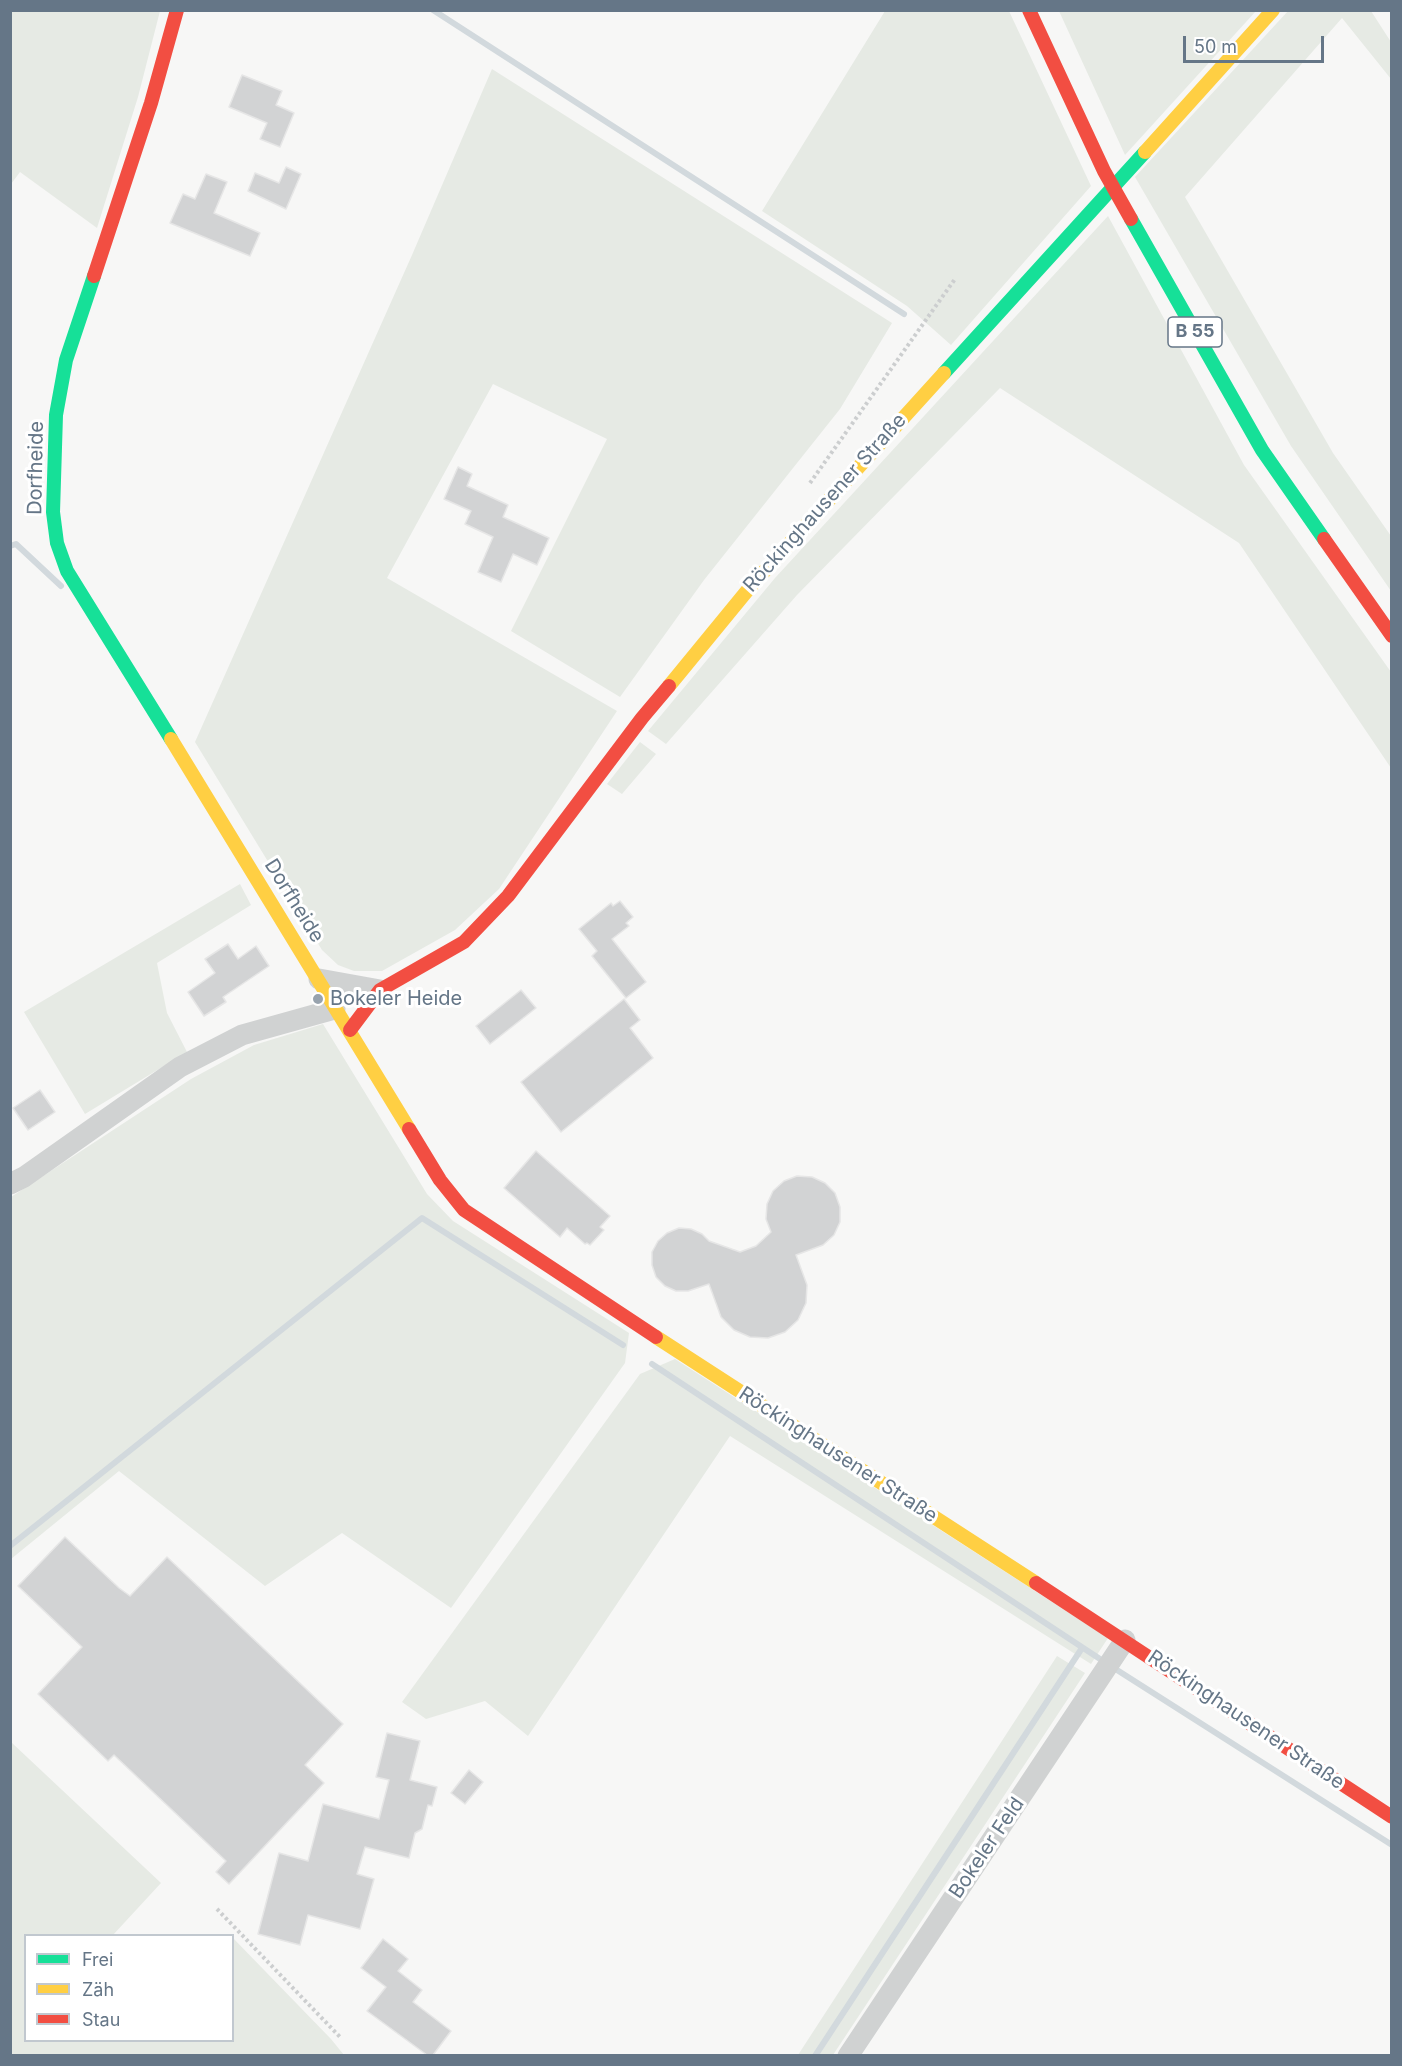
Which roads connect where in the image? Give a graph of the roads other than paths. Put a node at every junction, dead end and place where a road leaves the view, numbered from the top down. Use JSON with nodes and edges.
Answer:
{"nodes":[{"id":1,"x":177,"y":10,"type":"edge"},
{"id":2,"x":1029,"y":10,"type":"edge"},
{"id":3,"x":1273,"y":10,"type":"edge"},
{"id":4,"x":1392,"y":636,"type":"edge"},
{"id":5,"x":319,"y":979,"type":"junction"},
{"id":6,"x":380,"y":990,"type":"junction"},
{"id":7,"x":334,"y":1009,"type":"junction"},
{"id":8,"x":350,"y":1030,"type":"junction"},
{"id":9,"x":10,"y":1184,"type":"edge"},
{"id":10,"x":1125,"y":1640,"type":"junction"},
{"id":11,"x":1392,"y":1816,"type":"edge"},
{"id":12,"x":848,"y":2055,"type":"edge"}],
"edges":[{"from":1,"to":5,"type":"street","name":"Dorfheide"},
{"from":2,"to":4,"type":"street","number":"B 55"},
{"from":3,"to":6,"type":"street","name":"Röckinghausener Straße"},
{"from":5,"to":6,"type":"street"},
{"from":5,"to":7,"type":"street","name":"Röckinghausener Straße"},
{"from":6,"to":8,"type":"street","name":"Röckinghausener Straße"},
{"from":7,"to":8,"type":"street","name":"Röckinghausener Straße"},
{"from":7,"to":9,"type":"street"},
{"from":8,"to":10,"type":"street","name":"Röckinghausener Straße"},
{"from":10,"to":11,"type":"street","name":"Röckinghausener Straße"},
{"from":10,"to":12,"type":"street","name":"Bokeler Feld"}]}
